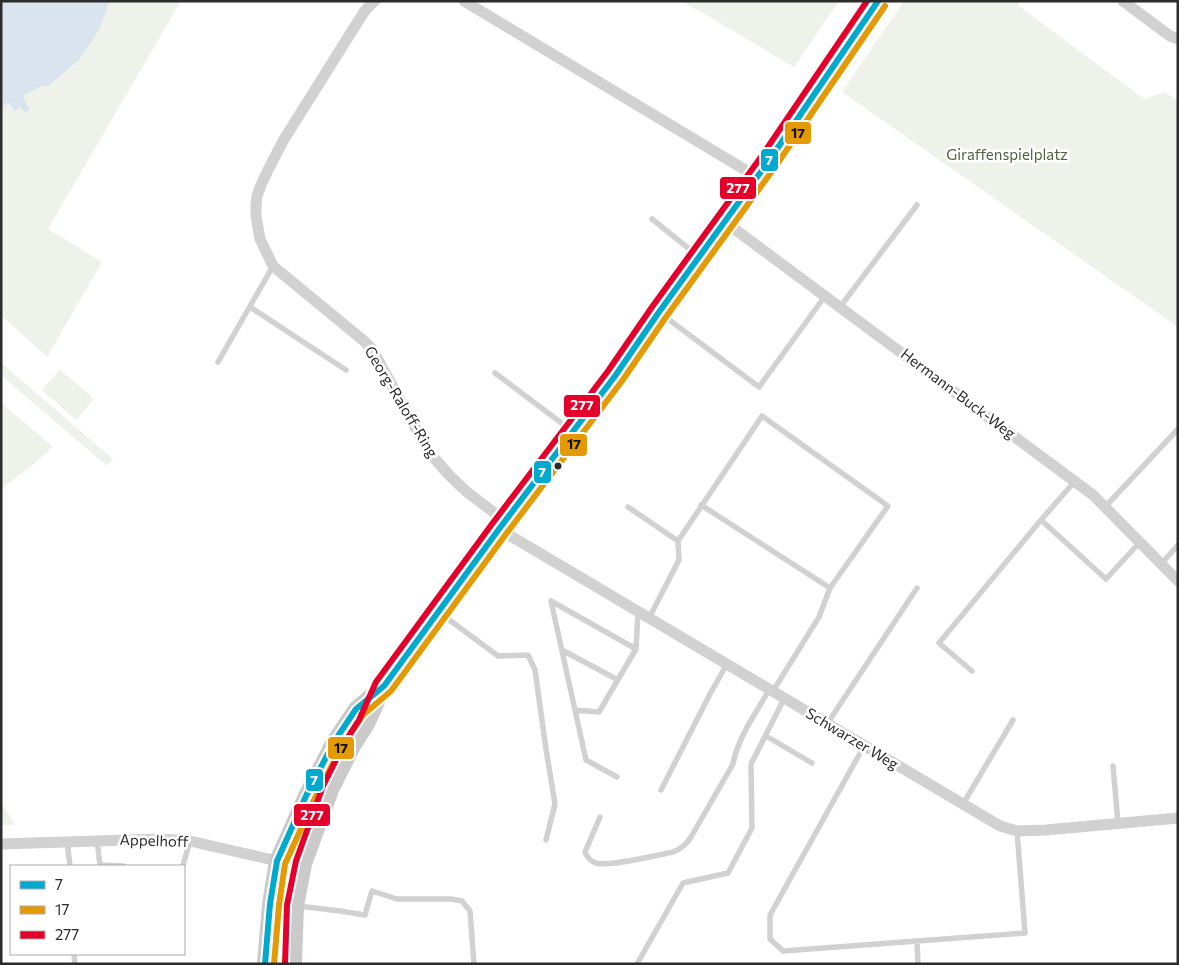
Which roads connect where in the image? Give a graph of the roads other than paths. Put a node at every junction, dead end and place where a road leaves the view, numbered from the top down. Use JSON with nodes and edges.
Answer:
{"nodes":[{"id":1,"x":375,"y":1,"type":"edge"},
{"id":2,"x":464,"y":1,"type":"edge"},
{"id":3,"x":878,"y":1,"type":"edge"},
{"id":4,"x":1123,"y":1,"type":"edge"},
{"id":5,"x":1178,"y":39,"type":"edge"},
{"id":6,"x":757,"y":177,"type":"junction"},
{"id":7,"x":916,"y":204,"type":"dead end"},
{"id":8,"x":652,"y":219,"type":"dead end"},
{"id":9,"x":725,"y":222,"type":"junction"},
{"id":10,"x":700,"y":257,"type":"junction"},
{"id":11,"x":273,"y":266,"type":"junction"},
{"id":12,"x":825,"y":296,"type":"junction"},
{"id":13,"x":250,"y":307,"type":"junction"},
{"id":14,"x":840,"y":307,"type":"junction"},
{"id":15,"x":659,"y":312,"type":"junction"},
{"id":16,"x":218,"y":362,"type":"dead end"},
{"id":17,"x":346,"y":370,"type":"dead end"},
{"id":18,"x":495,"y":373,"type":"dead end"},
{"id":19,"x":1178,"y":429,"type":"edge"},
{"id":20,"x":573,"y":432,"type":"junction"},
{"id":21,"x":1075,"y":481,"type":"junction"},
{"id":22,"x":701,"y":505,"type":"junction"},
{"id":23,"x":628,"y":507,"type":"dead end"},
{"id":24,"x":1105,"y":507,"type":"junction"},
{"id":25,"x":1041,"y":520,"type":"junction"},
{"id":26,"x":502,"y":525,"type":"junction"},
{"id":27,"x":678,"y":541,"type":"junction"},
{"id":28,"x":1140,"y":542,"type":"junction"},
{"id":29,"x":1178,"y":545,"type":"edge"},
{"id":30,"x":1161,"y":564,"type":"junction"},
{"id":31,"x":1178,"y":581,"type":"edge"},
{"id":32,"x":830,"y":588,"type":"junction"},
{"id":33,"x":917,"y":588,"type":"dead end"},
{"id":34,"x":438,"y":612,"type":"junction"},
{"id":35,"x":638,"y":612,"type":"junction"},
{"id":36,"x":649,"y":618,"type":"junction"},
{"id":37,"x":636,"y":649,"type":"junction"},
{"id":38,"x":562,"y":650,"type":"junction"},
{"id":39,"x":727,"y":664,"type":"junction"},
{"id":40,"x":972,"y":671,"type":"dead end"},
{"id":41,"x":618,"y":680,"type":"junction"},
{"id":42,"x":384,"y":686,"type":"junction"},
{"id":43,"x":771,"y":691,"type":"junction"},
{"id":44,"x":784,"y":698,"type":"junction"},
{"id":45,"x":575,"y":710,"type":"junction"},
{"id":46,"x":1012,"y":720,"type":"dead end"},
{"id":47,"x":827,"y":724,"type":"junction"},
{"id":48,"x":766,"y":736,"type":"junction"},
{"id":49,"x":334,"y":742,"type":"junction"},
{"id":50,"x":353,"y":746,"type":"junction"},
{"id":51,"x":864,"y":746,"type":"junction"},
{"id":52,"x":812,"y":763,"type":"dead end"},
{"id":53,"x":1113,"y":766,"type":"dead end"},
{"id":54,"x":617,"y":778,"type":"dead end"},
{"id":55,"x":661,"y":790,"type":"dead end"},
{"id":56,"x":306,"y":796,"type":"junction"},
{"id":57,"x":963,"y":804,"type":"junction"},
{"id":58,"x":600,"y":817,"type":"dead end"},
{"id":59,"x":1178,"y":818,"type":"edge"},
{"id":60,"x":319,"y":822,"type":"junction"},
{"id":61,"x":1118,"y":823,"type":"junction"},
{"id":62,"x":1017,"y":831,"type":"junction"},
{"id":63,"x":97,"y":840,"type":"junction"},
{"id":64,"x":546,"y":840,"type":"dead end"},
{"id":65,"x":68,"y":841,"type":"junction"},
{"id":66,"x":190,"y":841,"type":"junction"},
{"id":67,"x":1,"y":844,"type":"edge"},
{"id":68,"x":277,"y":861,"type":"junction"},
{"id":69,"x":304,"y":864,"type":"junction"},
{"id":70,"x":70,"y":865,"type":"edge"},
{"id":71,"x":100,"y":865,"type":"edge"},
{"id":72,"x":182,"y":865,"type":"dead end"},
{"id":73,"x":296,"y":906,"type":"junction"},
{"id":74,"x":917,"y":941,"type":"junction"},
{"id":75,"x":265,"y":964,"type":"edge"},
{"id":76,"x":294,"y":964,"type":"edge"},
{"id":77,"x":474,"y":964,"type":"edge"},
{"id":78,"x":637,"y":964,"type":"edge"},
{"id":79,"x":918,"y":964,"type":"edge"}],
"edges":[{"from":1,"to":11,"type":"street","name":"Georg-Raloff-Ring"},
{"from":2,"to":6,"type":"street"},
{"from":3,"to":6,"type":"street"},
{"from":4,"to":5,"type":"street"},
{"from":6,"to":9,"type":"street"},
{"from":7,"to":14,"type":"lane"},
{"from":8,"to":10,"type":"lane"},
{"from":9,"to":10,"type":"street"},
{"from":9,"to":12,"type":"street","name":"Hermann-Buck-Weg"},
{"from":10,"to":15,"type":"street"},
{"from":11,"to":13,"type":"lane"},
{"from":11,"to":26,"type":"street","name":"Georg-Raloff-Ring"},
{"from":12,"to":14,"type":"street","name":"Hermann-Buck-Weg"},
{"from":12,"to":15,"type":"lane"},
{"from":13,"to":16,"type":"lane"},
{"from":13,"to":17,"type":"lane"},
{"from":14,"to":21,"type":"street","name":"Hermann-Buck-Weg"},
{"from":15,"to":20,"type":"street"},
{"from":18,"to":20,"type":"lane"},
{"from":19,"to":24,"type":"lane"},
{"from":20,"to":26,"type":"street"},
{"from":21,"to":24,"type":"street","name":"Hermann-Buck-Weg"},
{"from":21,"to":25,"type":"lane"},
{"from":22,"to":27,"type":"lane"},
{"from":22,"to":32,"type":"lane"},
{"from":22,"to":32,"type":"lane"},
{"from":23,"to":27,"type":"lane"},
{"from":24,"to":28,"type":"street","name":"Hermann-Buck-Weg"},
{"from":25,"to":28,"type":"lane"},
{"from":25,"to":40,"type":"lane"},
{"from":26,"to":34,"type":"street"},
{"from":26,"to":35,"type":"street","name":"Schwarzer Weg"},
{"from":27,"to":36,"type":"lane"},
{"from":28,"to":30,"type":"street","name":"Hermann-Buck-Weg"},
{"from":29,"to":30,"type":"lane"},
{"from":30,"to":31,"type":"street","name":"Hermann-Buck-Weg"},
{"from":32,"to":43,"type":"lane"},
{"from":33,"to":47,"type":"lane"},
{"from":34,"to":42,"type":"street"},
{"from":34,"to":64,"type":"lane"},
{"from":35,"to":36,"type":"street","name":"Schwarzer Weg"},
{"from":35,"to":37,"type":"lane"},
{"from":36,"to":39,"type":"street","name":"Schwarzer Weg"},
{"from":37,"to":38,"type":"lane"},
{"from":37,"to":41,"type":"lane"},
{"from":38,"to":41,"type":"lane"},
{"from":38,"to":45,"type":"lane"},
{"from":39,"to":43,"type":"street","name":"Schwarzer Weg"},
{"from":39,"to":55,"type":"lane"},
{"from":41,"to":45,"type":"lane"},
{"from":42,"to":49,"type":"street"},
{"from":42,"to":50,"type":"street"},
{"from":43,"to":44,"type":"street","name":"Schwarzer Weg"},
{"from":43,"to":58,"type":"lane"},
{"from":44,"to":47,"type":"street","name":"Schwarzer Weg"},
{"from":44,"to":48,"type":"lane"},
{"from":45,"to":54,"type":"lane"},
{"from":46,"to":57,"type":"lane"},
{"from":47,"to":51,"type":"street","name":"Schwarzer Weg"},
{"from":48,"to":52,"type":"lane"},
{"from":48,"to":78,"type":"lane"},
{"from":49,"to":50,"type":"lane"},
{"from":49,"to":56,"type":"street"},
{"from":50,"to":60,"type":"street"},
{"from":51,"to":57,"type":"street","name":"Schwarzer Weg"},
{"from":51,"to":74,"type":"lane"},
{"from":53,"to":61,"type":"lane"},
{"from":56,"to":60,"type":"lane"},
{"from":56,"to":68,"type":"street"},
{"from":57,"to":62,"type":"street","name":"Schwarzer Weg"},
{"from":59,"to":61,"type":"street","name":"Schwarzer Weg"},
{"from":60,"to":69,"type":"street"},
{"from":61,"to":62,"type":"street","name":"Schwarzer Weg"},
{"from":62,"to":74,"type":"lane"},
{"from":63,"to":65,"type":"street","name":"Appelhoff"},
{"from":63,"to":66,"type":"street","name":"Appelhoff"},
{"from":63,"to":71,"type":"lane"},
{"from":65,"to":67,"type":"street","name":"Appelhoff"},
{"from":65,"to":70,"type":"lane"},
{"from":66,"to":68,"type":"street","name":"Appelhoff"},
{"from":66,"to":72,"type":"lane"},
{"from":68,"to":69,"type":"street","name":"Appelhoff"},
{"from":68,"to":75,"type":"street"},
{"from":69,"to":73,"type":"street"},
{"from":73,"to":76,"type":"street"},
{"from":73,"to":77,"type":"lane"},
{"from":74,"to":79,"type":"lane"}]}
